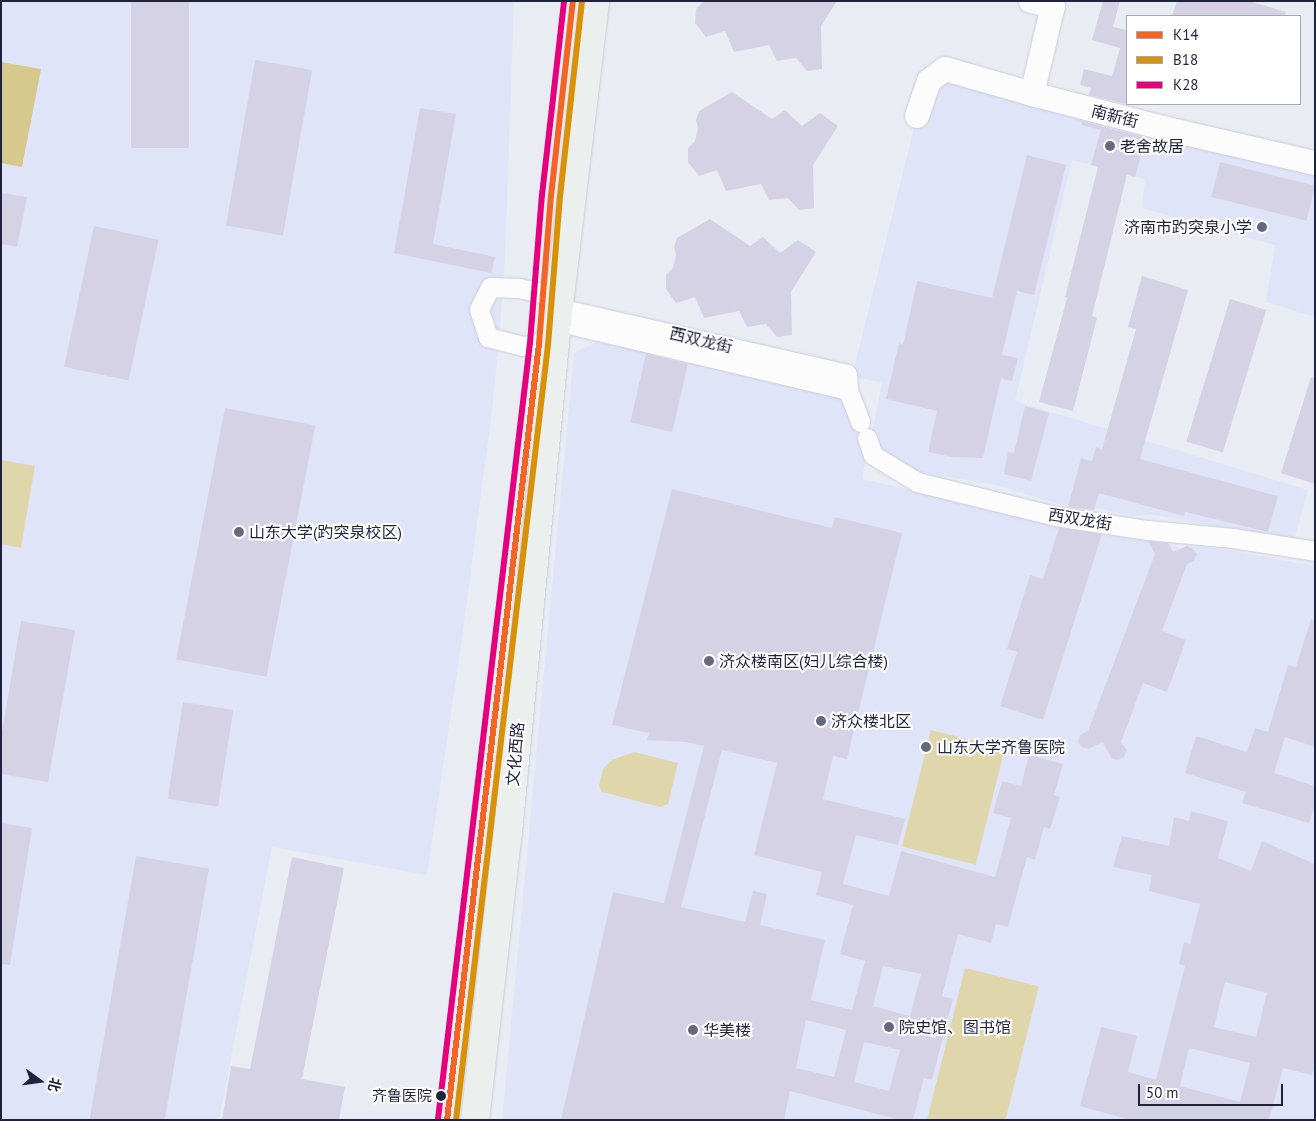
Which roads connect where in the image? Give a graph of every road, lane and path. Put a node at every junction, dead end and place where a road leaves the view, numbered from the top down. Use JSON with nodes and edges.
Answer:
{"nodes":[{"id":1,"x":595,"y":1,"type":"edge"},
{"id":2,"x":1031,"y":1,"type":"edge"},
{"id":3,"x":1032,"y":94,"type":"junction"},
{"id":4,"x":918,"y":116,"type":"dead end"},
{"id":5,"x":1315,"y":163,"type":"edge"},
{"id":6,"x":548,"y":303,"type":"junction"},
{"id":7,"x":1314,"y":548,"type":"edge"},
{"id":8,"x":475,"y":1120,"type":"edge"}],
"edges":[{"from":1,"to":6,"type":"main road","name":"文化西路"},
{"from":2,"to":3,"type":"street"},
{"from":3,"to":4,"type":"street","name":"南新街"},
{"from":3,"to":5,"type":"street","name":"南新街"},
{"from":6,"to":6,"type":"street","name":"西双龙街"},
{"from":6,"to":7,"type":"street","name":"西双龙街"},
{"from":6,"to":8,"type":"main road","name":"文化西路"}]}
